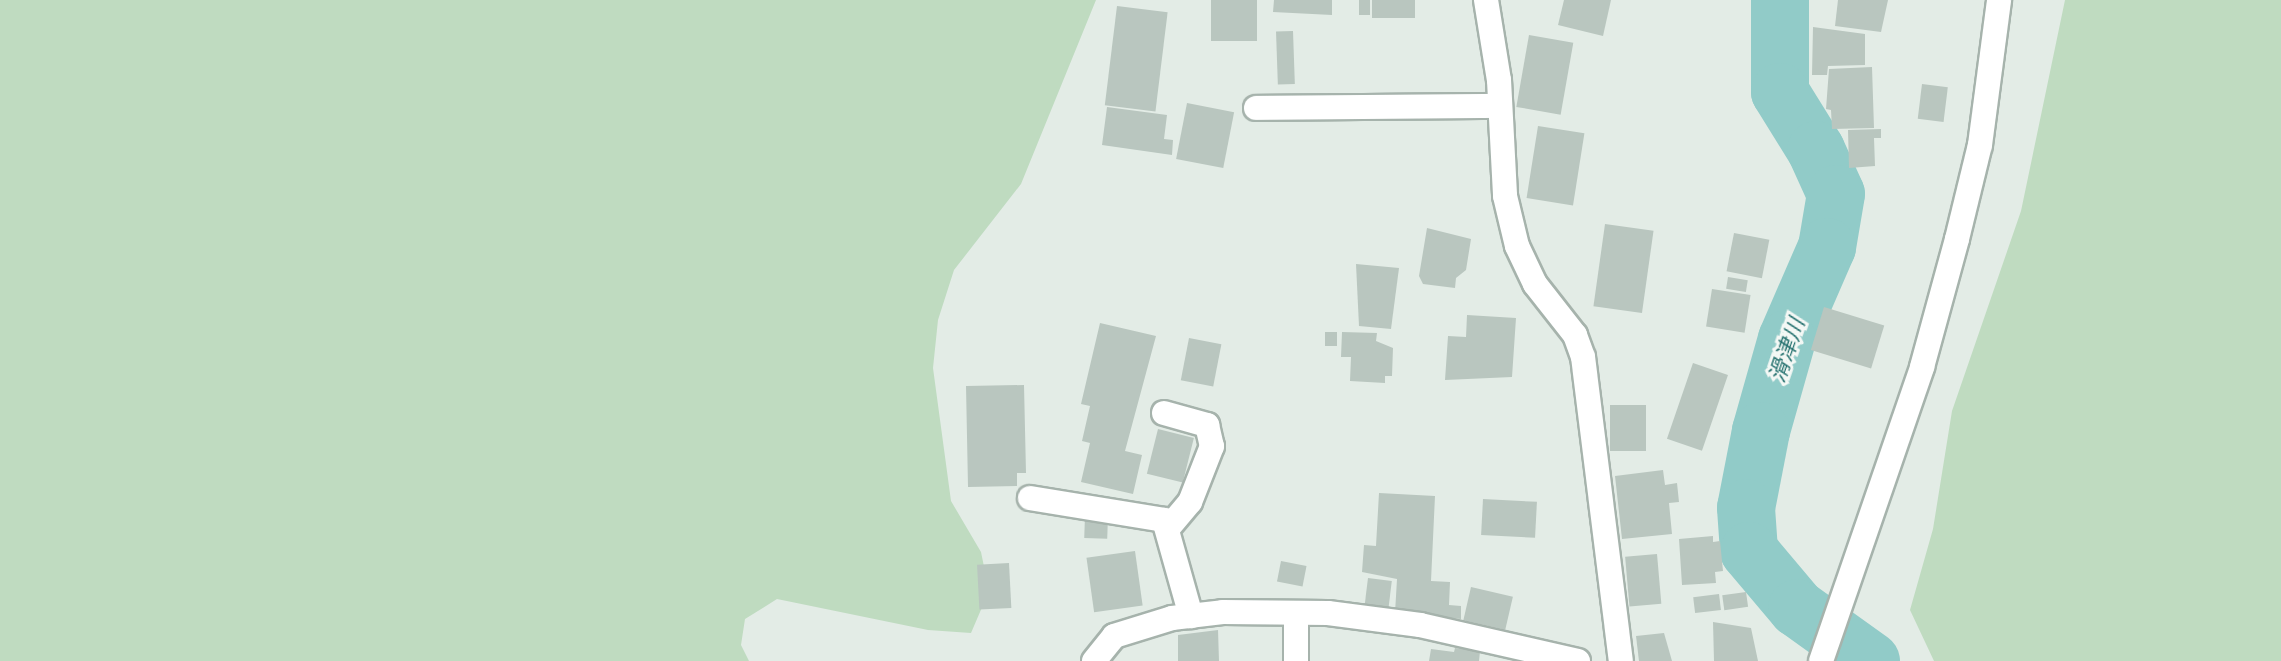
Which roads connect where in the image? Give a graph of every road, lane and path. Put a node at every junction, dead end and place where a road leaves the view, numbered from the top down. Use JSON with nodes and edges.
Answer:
{"nodes":[{"id":1,"x":1486,"y":0,"type":"edge"},
{"id":2,"x":1999,"y":0,"type":"edge"},
{"id":3,"x":1500,"y":106,"type":"junction"},
{"id":4,"x":1256,"y":108,"type":"dead end"},
{"id":5,"x":1164,"y":413,"type":"dead end"},
{"id":6,"x":1030,"y":498,"type":"dead end"},
{"id":7,"x":1169,"y":527,"type":"junction"},
{"id":8,"x":1296,"y":613,"type":"junction"},
{"id":9,"x":1191,"y":616,"type":"junction"},
{"id":10,"x":1822,"y":658,"type":"edge"},
{"id":11,"x":1094,"y":661,"type":"edge"},
{"id":12,"x":1296,"y":661,"type":"edge"},
{"id":13,"x":1578,"y":661,"type":"edge"},
{"id":14,"x":1621,"y":661,"type":"edge"}],
"edges":[{"from":1,"to":3,"type":"street"},
{"from":2,"to":10,"type":"street"},
{"from":3,"to":4,"type":"street"},
{"from":3,"to":14,"type":"street"},
{"from":5,"to":7,"type":"street"},
{"from":6,"to":7,"type":"street"},
{"from":7,"to":9,"type":"street"},
{"from":8,"to":9,"type":"street"},
{"from":8,"to":12,"type":"street"},
{"from":8,"to":13,"type":"street"},
{"from":9,"to":11,"type":"street"}]}
